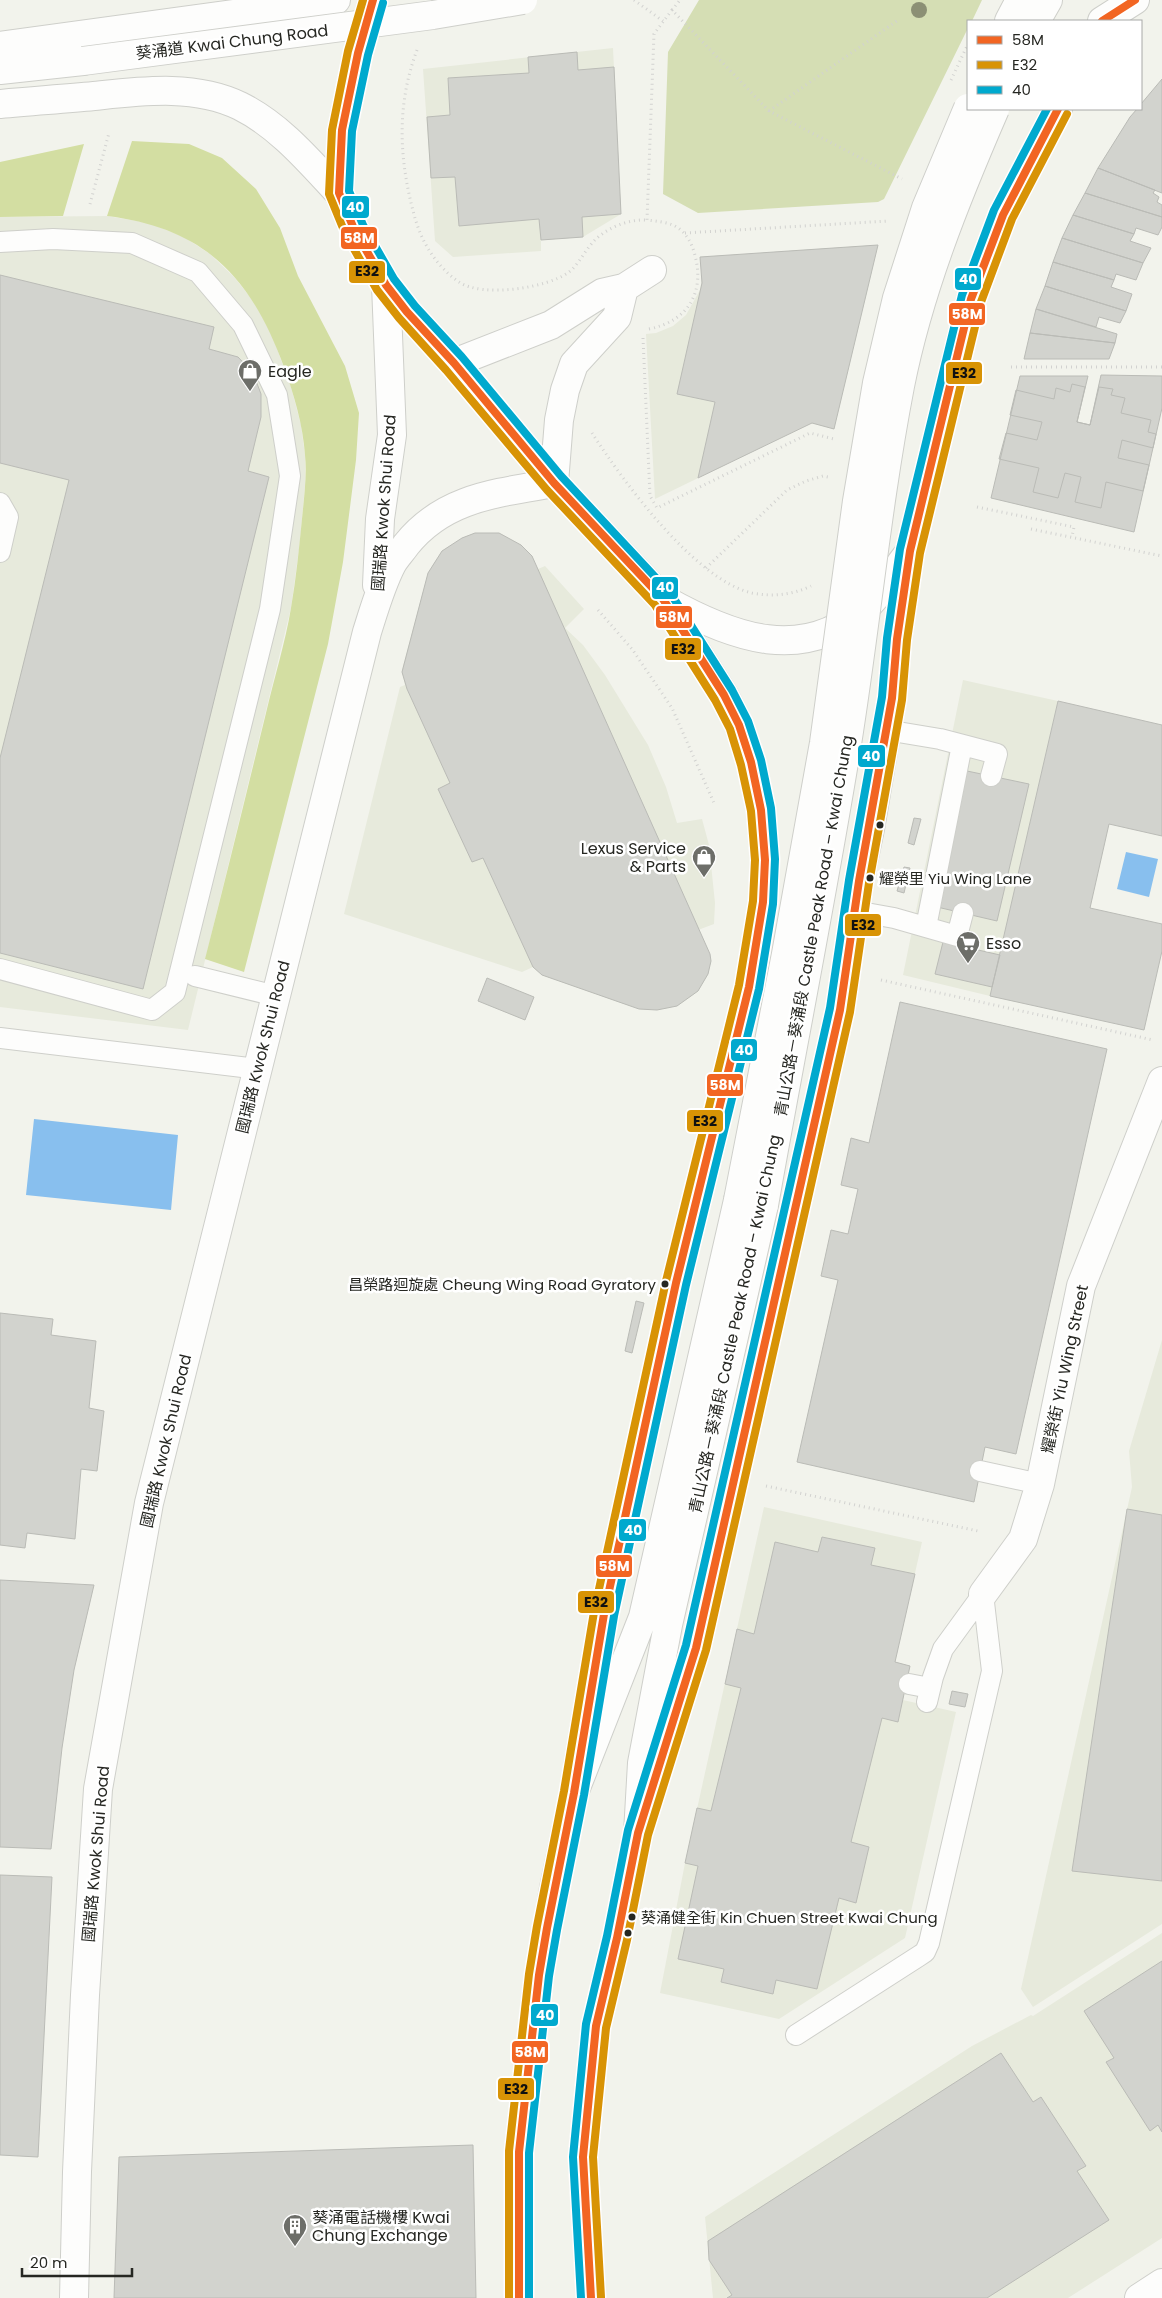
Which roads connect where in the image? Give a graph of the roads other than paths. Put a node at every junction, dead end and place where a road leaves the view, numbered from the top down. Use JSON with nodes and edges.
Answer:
{"nodes":[{"id":1,"x":336,"y":0,"type":"edge"},
{"id":2,"x":373,"y":0,"type":"edge"},
{"id":3,"x":523,"y":0,"type":"edge"},
{"id":4,"x":1020,"y":0,"type":"edge"},
{"id":5,"x":1048,"y":0,"type":"edge"},
{"id":6,"x":1093,"y":0,"type":"edge"},
{"id":7,"x":1114,"y":0,"type":"edge"},
{"id":8,"x":1135,"y":0,"type":"edge"},
{"id":9,"x":1010,"y":20,"type":"edge"},
{"id":10,"x":1037,"y":20,"type":"edge"},
{"id":11,"x":1102,"y":20,"type":"edge"},
{"id":12,"x":1103,"y":20,"type":"edge"},
{"id":13,"x":1104,"y":20,"type":"edge"},
{"id":14,"x":0,"y":46,"type":"edge"},
{"id":15,"x":81,"y":49,"type":"junction"},
{"id":16,"x":0,"y":70,"type":"edge"},
{"id":17,"x":0,"y":104,"type":"edge"},
{"id":18,"x":967,"y":110,"type":"edge"},
{"id":19,"x":995,"y":110,"type":"edge"},
{"id":20,"x":1057,"y":110,"type":"edge"},
{"id":21,"x":339,"y":193,"type":"junction"},
{"id":22,"x":0,"y":242,"type":"edge"},
{"id":23,"x":652,"y":270,"type":"dead end"},
{"id":24,"x":386,"y":285,"type":"junction"},
{"id":25,"x":624,"y":288,"type":"junction"},
{"id":26,"x":454,"y":363,"type":"junction"},
{"id":27,"x":554,"y":483,"type":"junction"},
{"id":28,"x":0,"y":503,"type":"edge"},
{"id":29,"x":910,"y":551,"type":"junction"},
{"id":30,"x":0,"y":552,"type":"edge"},
{"id":31,"x":663,"y":599,"type":"junction"},
{"id":32,"x":377,"y":602,"type":"junction"},
{"id":33,"x":886,"y":730,"type":"junction"},
{"id":34,"x":962,"y":745,"type":"junction"},
{"id":35,"x":991,"y":776,"type":"dead end"},
{"id":36,"x":855,"y":911,"type":"junction"},
{"id":37,"x":963,"y":913,"type":"dead end"},
{"id":38,"x":926,"y":927,"type":"junction"},
{"id":39,"x":0,"y":969,"type":"edge"},
{"id":40,"x":195,"y":976,"type":"dead end"},
{"id":41,"x":276,"y":996,"type":"junction"},
{"id":42,"x":0,"y":1038,"type":"edge"},
{"id":43,"x":258,"y":1069,"type":"junction"},
{"id":44,"x":1162,"y":1081,"type":"edge"},
{"id":45,"x":751,"y":1203,"type":"junction"},
{"id":46,"x":980,"y":1471,"type":"dead end"},
{"id":47,"x":1040,"y":1484,"type":"junction"},
{"id":48,"x":983,"y":1594,"type":"junction"},
{"id":49,"x":909,"y":1684,"type":"dead end"},
{"id":50,"x":574,"y":1793,"type":"junction"},
{"id":51,"x":638,"y":1832,"type":"junction"},
{"id":52,"x":796,"y":2035,"type":"dead end"},
{"id":53,"x":1162,"y":2283,"type":"edge"},
{"id":54,"x":74,"y":2298,"type":"edge"},
{"id":55,"x":519,"y":2298,"type":"edge"},
{"id":56,"x":591,"y":2298,"type":"edge"},
{"id":57,"x":1138,"y":2298,"type":"edge"}],
"edges":[{"from":1,"to":15,"type":"main road","name":"葵涌道 Kwai Chung Road"},
{"from":2,"to":21,"type":"main road","name":"國瑞路 Kwok Shui Road"},
{"from":3,"to":15,"type":"main road","name":"葵涌道 Kwai Chung Road","bridge":true},
{"from":4,"to":9,"type":"main road"},
{"from":5,"to":10,"type":"main road"},
{"from":6,"to":11,"type":"main road"},
{"from":7,"to":12,"type":"main road"},
{"from":8,"to":13,"type":"main road"},
{"from":14,"to":15,"type":"main road","name":"葵涌道 Kwai Chung Road"},
{"from":15,"to":16,"type":"main road","name":"葵涌道 Kwai Chung Road"},
{"from":17,"to":21,"type":"main road"},
{"from":18,"to":45,"type":"main road","name":"青山公路－葵涌段 Castle Peak Road – Kwai Chung","bridge":true},
{"from":19,"to":45,"type":"main road","name":"青山公路－葵涌段 Castle Peak Road – Kwai Chung","bridge":true},
{"from":20,"to":29,"type":"main road","name":"青山公路－葵涌段 Castle Peak Road – Kwai Chung"},
{"from":21,"to":24,"type":"main road","name":"國瑞路 Kwok Shui Road"},
{"from":22,"to":39,"type":"lane"},
{"from":23,"to":25,"type":"main road"},
{"from":24,"to":26,"type":"main road","name":"國瑞路 Kwok Shui Road"},
{"from":24,"to":32,"type":"main road","name":"國瑞路 Kwok Shui Road"},
{"from":25,"to":26,"type":"main road"},
{"from":25,"to":27,"type":"main road"},
{"from":26,"to":27,"type":"main road","name":"青山公路－葵涌段 Castle Peak Road – Kwai Chung"},
{"from":27,"to":31,"type":"main road","name":"青山公路－葵涌段 Castle Peak Road – Kwai Chung"},
{"from":27,"to":32,"type":"main road","name":"國瑞路 Kwok Shui Road"},
{"from":28,"to":30,"type":"lane"},
{"from":29,"to":31,"type":"main road","name":"青山公路－葵涌段 Castle Peak Road – Kwai Chung"},
{"from":29,"to":33,"type":"main road","name":"青山公路－葵涌段 Castle Peak Road – Kwai Chung"},
{"from":31,"to":50,"type":"main road","name":"青山公路－葵涌段 Castle Peak Road – Kwai Chung"},
{"from":32,"to":41,"type":"main road","name":"國瑞路 Kwok Shui Road"},
{"from":33,"to":34,"type":"lane"},
{"from":33,"to":36,"type":"main road","name":"青山公路－葵涌段 Castle Peak Road – Kwai Chung"},
{"from":34,"to":35,"type":"lane"},
{"from":34,"to":38,"type":"lane"},
{"from":36,"to":38,"type":"lane"},
{"from":36,"to":51,"type":"main road","name":"青山公路－葵涌段 Castle Peak Road – Kwai Chung"},
{"from":37,"to":38,"type":"lane"},
{"from":40,"to":41,"type":"lane"},
{"from":41,"to":43,"type":"main road","name":"國瑞路 Kwok Shui Road"},
{"from":42,"to":43,"type":"lane"},
{"from":43,"to":54,"type":"main road","name":"國瑞路 Kwok Shui Road"},
{"from":44,"to":47,"type":"main road","name":"耀榮街 Yiu Wing Street"},
{"from":45,"to":50,"type":"main road","name":"青山公路－葵涌段 Castle Peak Road – Kwai Chung"},
{"from":45,"to":51,"type":"main road","name":"青山公路－葵涌段 Castle Peak Road – Kwai Chung"},
{"from":46,"to":47,"type":"lane"},
{"from":47,"to":48,"type":"main road","name":"耀榮街 Yiu Wing Street"},
{"from":48,"to":49,"type":"lane"},
{"from":48,"to":52,"type":"lane"},
{"from":50,"to":55,"type":"main road","name":"青山公路－葵涌段 Castle Peak Road – Kwai Chung"},
{"from":51,"to":56,"type":"main road","name":"青山公路－葵涌段 Castle Peak Road – Kwai Chung"},
{"from":53,"to":57,"type":"main road"}]}
